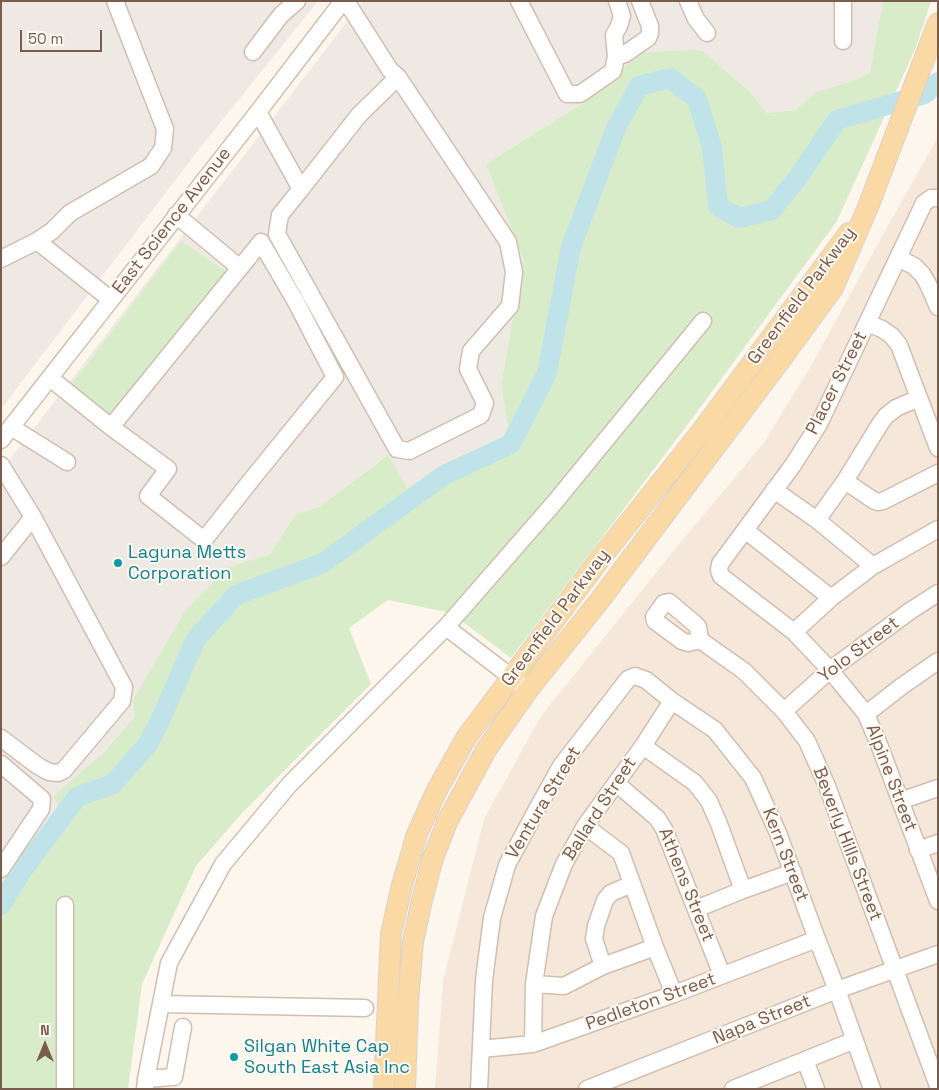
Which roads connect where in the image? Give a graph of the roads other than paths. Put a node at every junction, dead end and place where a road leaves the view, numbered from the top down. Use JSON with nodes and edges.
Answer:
{"nodes":[{"id":1,"x":115,"y":1,"type":"edge"},
{"id":2,"x":297,"y":1,"type":"edge"},
{"id":3,"x":344,"y":1,"type":"edge"},
{"id":4,"x":519,"y":1,"type":"edge"},
{"id":5,"x":617,"y":1,"type":"edge"},
{"id":6,"x":640,"y":1,"type":"edge"},
{"id":7,"x":688,"y":1,"type":"edge"},
{"id":8,"x":843,"y":1,"type":"edge"},
{"id":9,"x":935,"y":30,"type":"edge"},
{"id":10,"x":707,"y":33,"type":"dead end"},
{"id":11,"x":843,"y":41,"type":"dead end"},
{"id":12,"x":253,"y":52,"type":"dead end"},
{"id":13,"x":616,"y":57,"type":"junction"},
{"id":14,"x":398,"y":77,"type":"junction"},
{"id":15,"x":258,"y":112,"type":"junction"},
{"id":16,"x":301,"y":189,"type":"junction"},
{"id":17,"x":938,"y":198,"type":"edge"},
{"id":18,"x":868,"y":207,"type":"junction"},
{"id":19,"x":176,"y":215,"type":"junction"},
{"id":20,"x":37,"y":241,"type":"junction"},
{"id":21,"x":898,"y":258,"type":"junction"},
{"id":22,"x":1,"y":259,"type":"edge"},
{"id":23,"x":240,"y":268,"type":"junction"},
{"id":24,"x":110,"y":299,"type":"junction"},
{"id":25,"x":938,"y":307,"type":"edge"},
{"id":26,"x":702,"y":321,"type":"dead end"},
{"id":27,"x":867,"y":323,"type":"junction"},
{"id":28,"x":50,"y":378,"type":"junction"},
{"id":29,"x":919,"y":398,"type":"junction"},
{"id":30,"x":111,"y":427,"type":"junction"},
{"id":31,"x":5,"y":431,"type":"edge"},
{"id":32,"x":938,"y":448,"type":"edge"},
{"id":33,"x":67,"y":462,"type":"dead end"},
{"id":34,"x":1,"y":465,"type":"edge"},
{"id":35,"x":938,"y":473,"type":"edge"},
{"id":36,"x":845,"y":480,"type":"junction"},
{"id":37,"x":774,"y":490,"type":"junction"},
{"id":38,"x":33,"y":517,"type":"junction"},
{"id":39,"x":817,"y":520,"type":"junction"},
{"id":40,"x":938,"y":529,"type":"edge"},
{"id":41,"x":746,"y":530,"type":"junction"},
{"id":42,"x":1,"y":557,"type":"edge"},
{"id":43,"x":720,"y":564,"type":"joint"},
{"id":44,"x":873,"y":566,"type":"junction"},
{"id":45,"x":938,"y":593,"type":"edge"},
{"id":46,"x":831,"y":598,"type":"junction"},
{"id":47,"x":446,"y":627,"type":"junction"},
{"id":48,"x":794,"y":632,"type":"junction"},
{"id":49,"x":700,"y":640,"type":"dead end"},
{"id":50,"x":938,"y":661,"type":"edge"},
{"id":51,"x":830,"y":670,"type":"junction"},
{"id":52,"x":512,"y":677,"type":"junction"},
{"id":53,"x":628,"y":679,"type":"joint"},
{"id":54,"x":528,"y":690,"type":"junction"},
{"id":55,"x":672,"y":701,"type":"junction"},
{"id":56,"x":784,"y":711,"type":"junction"},
{"id":57,"x":866,"y":714,"type":"junction"},
{"id":58,"x":1,"y":738,"type":"edge"},
{"id":59,"x":643,"y":746,"type":"junction"},
{"id":60,"x":1,"y":764,"type":"edge"},
{"id":61,"x":616,"y":783,"type":"junction"},
{"id":62,"x":938,"y":788,"type":"edge"},
{"id":63,"x":900,"y":801,"type":"junction"},
{"id":64,"x":585,"y":826,"type":"junction"},
{"id":65,"x":938,"y":843,"type":"edge"},
{"id":66,"x":918,"y":850,"type":"junction"},
{"id":67,"x":1,"y":868,"type":"edge"},
{"id":68,"x":792,"y":872,"type":"junction"},
{"id":69,"x":632,"y":884,"type":"junction"},
{"id":70,"x":743,"y":890,"type":"junction"},
{"id":71,"x":937,"y":899,"type":"edge"},
{"id":72,"x":65,"y":905,"type":"dead end"},
{"id":73,"x":696,"y":909,"type":"junction"},
{"id":74,"x":817,"y":940,"type":"junction"},
{"id":75,"x":655,"y":947,"type":"junction"},
{"id":76,"x":938,"y":954,"type":"edge"},
{"id":77,"x":603,"y":966,"type":"junction"},
{"id":78,"x":894,"y":969,"type":"junction"},
{"id":79,"x":722,"y":975,"type":"junction"},
{"id":80,"x":534,"y":984,"type":"junction"},
{"id":81,"x":837,"y":990,"type":"junction"},
{"id":82,"x":674,"y":994,"type":"junction"},
{"id":83,"x":161,"y":1004,"type":"junction"},
{"id":84,"x":365,"y":1008,"type":"dead end"},
{"id":85,"x":183,"y":1027,"type":"dead end"},
{"id":86,"x":855,"y":1040,"type":"junction"},
{"id":87,"x":533,"y":1044,"type":"junction"},
{"id":88,"x":481,"y":1049,"type":"junction"},
{"id":89,"x":805,"y":1060,"type":"junction"},
{"id":90,"x":145,"y":1084,"type":"edge"},
{"id":91,"x":762,"y":1084,"type":"edge"},
{"id":92,"x":938,"y":1086,"type":"edge"},
{"id":93,"x":65,"y":1089,"type":"edge"},
{"id":94,"x":384,"y":1089,"type":"edge"},
{"id":95,"x":405,"y":1089,"type":"edge"},
{"id":96,"x":479,"y":1089,"type":"edge"},
{"id":97,"x":587,"y":1089,"type":"edge"},
{"id":98,"x":733,"y":1089,"type":"edge"},
{"id":99,"x":816,"y":1089,"type":"edge"},
{"id":100,"x":872,"y":1089,"type":"edge"}],
"edges":[{"from":1,"to":20,"type":"street"},
{"from":2,"to":12,"type":"street"},
{"from":3,"to":14,"type":"street"},
{"from":3,"to":15,"type":"street","name":"East Science Avenue"},
{"from":4,"to":13,"type":"street"},
{"from":5,"to":13,"type":"street"},
{"from":6,"to":13,"type":"street"},
{"from":7,"to":10,"type":"street"},
{"from":8,"to":11,"type":"street"},
{"from":9,"to":18,"type":"main road","name":"Greenfield Parkway"},
{"from":14,"to":16,"type":"street"},
{"from":14,"to":16,"type":"street"},
{"from":15,"to":16,"type":"street"},
{"from":15,"to":19,"type":"street","name":"East Science Avenue"},
{"from":17,"to":21,"type":"street","name":"Placer Street"},
{"from":18,"to":52,"type":"main road","name":"Greenfield Parkway"},
{"from":18,"to":54,"type":"main road","name":"Greenfield Parkway"},
{"from":19,"to":23,"type":"street"},
{"from":19,"to":24,"type":"street","name":"East Science Avenue"},
{"from":20,"to":22,"type":"street"},
{"from":20,"to":24,"type":"street"},
{"from":21,"to":25,"type":"street"},
{"from":21,"to":27,"type":"street","name":"Placer Street"},
{"from":23,"to":30,"type":"street"},
{"from":23,"to":30,"type":"street"},
{"from":24,"to":28,"type":"street","name":"East Science Avenue"},
{"from":26,"to":47,"type":"street"},
{"from":27,"to":29,"type":"street"},
{"from":27,"to":37,"type":"street","name":"Placer Street"},
{"from":28,"to":30,"type":"street"},
{"from":28,"to":31,"type":"street","name":"East Science Avenue"},
{"from":29,"to":32,"type":"street"},
{"from":29,"to":36,"type":"street"},
{"from":31,"to":33,"type":"street"},
{"from":34,"to":38,"type":"street"},
{"from":35,"to":36,"type":"street"},
{"from":36,"to":39,"type":"street"},
{"from":37,"to":39,"type":"street"},
{"from":37,"to":41,"type":"street","name":"Placer Street"},
{"from":38,"to":42,"type":"street"},
{"from":38,"to":58,"type":"street"},
{"from":39,"to":44,"type":"street"},
{"from":40,"to":44,"type":"street"},
{"from":41,"to":43,"type":"street","name":"Placer Street"},
{"from":41,"to":46,"type":"street"},
{"from":43,"to":48,"type":"street","name":"Alpine Street"},
{"from":44,"to":46,"type":"street"},
{"from":45,"to":51,"type":"street","name":"Yolo Street"},
{"from":46,"to":48,"type":"street"},
{"from":47,"to":52,"type":"street"},
{"from":47,"to":83,"type":"street"},
{"from":48,"to":51,"type":"street","name":"Alpine Street"},
{"from":49,"to":56,"type":"street","name":"Beverly Hills Street"},
{"from":50,"to":57,"type":"street"},
{"from":51,"to":56,"type":"street","name":"Yolo Street"},
{"from":51,"to":57,"type":"street","name":"Alpine Street"},
{"from":52,"to":54,"type":"street"},
{"from":52,"to":94,"type":"main road","name":"Greenfield Parkway"},
{"from":53,"to":55,"type":"street","name":"Kern Street"},
{"from":53,"to":88,"type":"street","name":"Ventura Street"},
{"from":54,"to":95,"type":"main road","name":"Greenfield Parkway"},
{"from":55,"to":59,"type":"street","name":"Ballard Street"},
{"from":55,"to":68,"type":"street","name":"Kern Street"},
{"from":56,"to":78,"type":"street","name":"Beverly Hills Street"},
{"from":57,"to":63,"type":"street","name":"Alpine Street"},
{"from":59,"to":61,"type":"street","name":"Ballard Street"},
{"from":59,"to":70,"type":"street"},
{"from":60,"to":67,"type":"street"},
{"from":61,"to":64,"type":"street","name":"Ballard Street"},
{"from":61,"to":73,"type":"street","name":"Athens Street"},
{"from":62,"to":63,"type":"street"},
{"from":63,"to":66,"type":"street","name":"Alpine Street"},
{"from":64,"to":69,"type":"street"},
{"from":64,"to":80,"type":"street","name":"Ballard Street"},
{"from":65,"to":66,"type":"street"},
{"from":66,"to":71,"type":"street","name":"Alpine Street"},
{"from":68,"to":70,"type":"street"},
{"from":68,"to":74,"type":"street","name":"Kern Street"},
{"from":69,"to":75,"type":"street"},
{"from":69,"to":77,"type":"street"},
{"from":70,"to":73,"type":"street"},
{"from":72,"to":93,"type":"street"},
{"from":73,"to":79,"type":"street","name":"Athens Street"},
{"from":74,"to":79,"type":"street","name":"Pedleton Street"},
{"from":74,"to":81,"type":"street","name":"Kern Street"},
{"from":75,"to":77,"type":"street"},
{"from":75,"to":82,"type":"street"},
{"from":76,"to":78,"type":"street","name":"Napa Street"},
{"from":77,"to":80,"type":"street"},
{"from":78,"to":81,"type":"street","name":"Napa Street"},
{"from":78,"to":92,"type":"street","name":"Beverly Hills Street"},
{"from":79,"to":82,"type":"street","name":"Pedleton Street"},
{"from":80,"to":87,"type":"street","name":"Ballard Street"},
{"from":81,"to":86,"type":"street","name":"Kern Street"},
{"from":81,"to":97,"type":"street","name":"Napa Street"},
{"from":82,"to":87,"type":"street","name":"Pedleton Street"},
{"from":83,"to":84,"type":"street"},
{"from":83,"to":90,"type":"street"},
{"from":85,"to":90,"type":"street"},
{"from":86,"to":89,"type":"street"},
{"from":86,"to":100,"type":"street","name":"Kern Street"},
{"from":87,"to":88,"type":"street","name":"Pedleton Street"},
{"from":88,"to":96,"type":"street","name":"Ventura Street"},
{"from":89,"to":91,"type":"street"},
{"from":89,"to":99,"type":"street"},
{"from":91,"to":98,"type":"street"}]}
